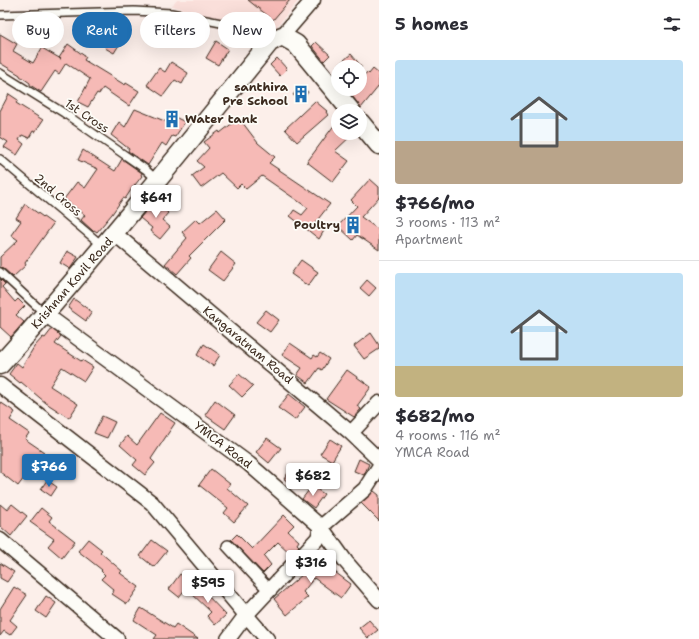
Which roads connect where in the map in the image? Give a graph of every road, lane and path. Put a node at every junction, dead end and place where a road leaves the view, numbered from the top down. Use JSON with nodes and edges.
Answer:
{"nodes":[{"id":1,"x":313,"y":0,"type":"edge"},
{"id":2,"x":0,"y":15,"type":"edge"},
{"id":3,"x":218,"y":22,"type":"edge"},
{"id":4,"x":276,"y":39,"type":"joint"},
{"id":5,"x":269,"y":48,"type":"edge"},
{"id":6,"x":0,"y":73,"type":"edge"},
{"id":7,"x":345,"y":104,"type":"edge"},
{"id":8,"x":367,"y":130,"type":"edge"},
{"id":9,"x":379,"y":145,"type":"edge"},
{"id":10,"x":0,"y":159,"type":"edge"},
{"id":11,"x":158,"y":181,"type":"junction"},
{"id":12,"x":109,"y":240,"type":"junction"},
{"id":13,"x":0,"y":272,"type":"edge"},
{"id":14,"x":46,"y":314,"type":"junction"},
{"id":15,"x":0,"y":365,"type":"edge"},
{"id":16,"x":0,"y":384,"type":"edge"},
{"id":17,"x":379,"y":403,"type":"edge"},
{"id":18,"x":351,"y":433,"type":"junction"},
{"id":19,"x":379,"y":460,"type":"edge"},
{"id":20,"x":379,"y":468,"type":"edge"},
{"id":21,"x":321,"y":527,"type":"junction"},
{"id":22,"x":0,"y":540,"type":"edge"},
{"id":23,"x":228,"y":546,"type":"dead end"},
{"id":24,"x":269,"y":590,"type":"junction"},
{"id":25,"x":379,"y":600,"type":"edge"},
{"id":26,"x":246,"y":615,"type":"junction"},
{"id":27,"x":117,"y":639,"type":"edge"},
{"id":28,"x":228,"y":639,"type":"edge"},
{"id":29,"x":267,"y":639,"type":"edge"}],
"edges":[{"from":1,"to":4,"type":"street"},
{"from":2,"to":3,"type":"lane"},
{"from":4,"to":7,"type":"street"},
{"from":5,"to":11,"type":"street","name":"Krishnan Kovil Road"},
{"from":6,"to":11,"type":"lane","name":"1st Cross"},
{"from":8,"to":9,"type":"street"},
{"from":10,"to":12,"type":"lane","name":"2nd Cross"},
{"from":11,"to":12,"type":"street","name":"Krishnan Kovil Road"},
{"from":12,"to":14,"type":"street","name":"Krishnan Kovil Road"},
{"from":12,"to":18,"type":"street","name":"Kangaratnam Road"},
{"from":13,"to":14,"type":"lane"},
{"from":14,"to":15,"type":"street","name":"Krishnan Kovil Road"},
{"from":14,"to":21,"type":"street","name":"YMCA Road"},
{"from":16,"to":26,"type":"street"},
{"from":17,"to":18,"type":"street"},
{"from":18,"to":19,"type":"street","name":"Kangaratnam Road"},
{"from":20,"to":21,"type":"street"},
{"from":21,"to":24,"type":"street"},
{"from":21,"to":25,"type":"street","name":"YMCA Road"},
{"from":22,"to":27,"type":"street"},
{"from":23,"to":24,"type":"street"},
{"from":24,"to":26,"type":"street"},
{"from":26,"to":28,"type":"street"},
{"from":26,"to":29,"type":"street"}]}
